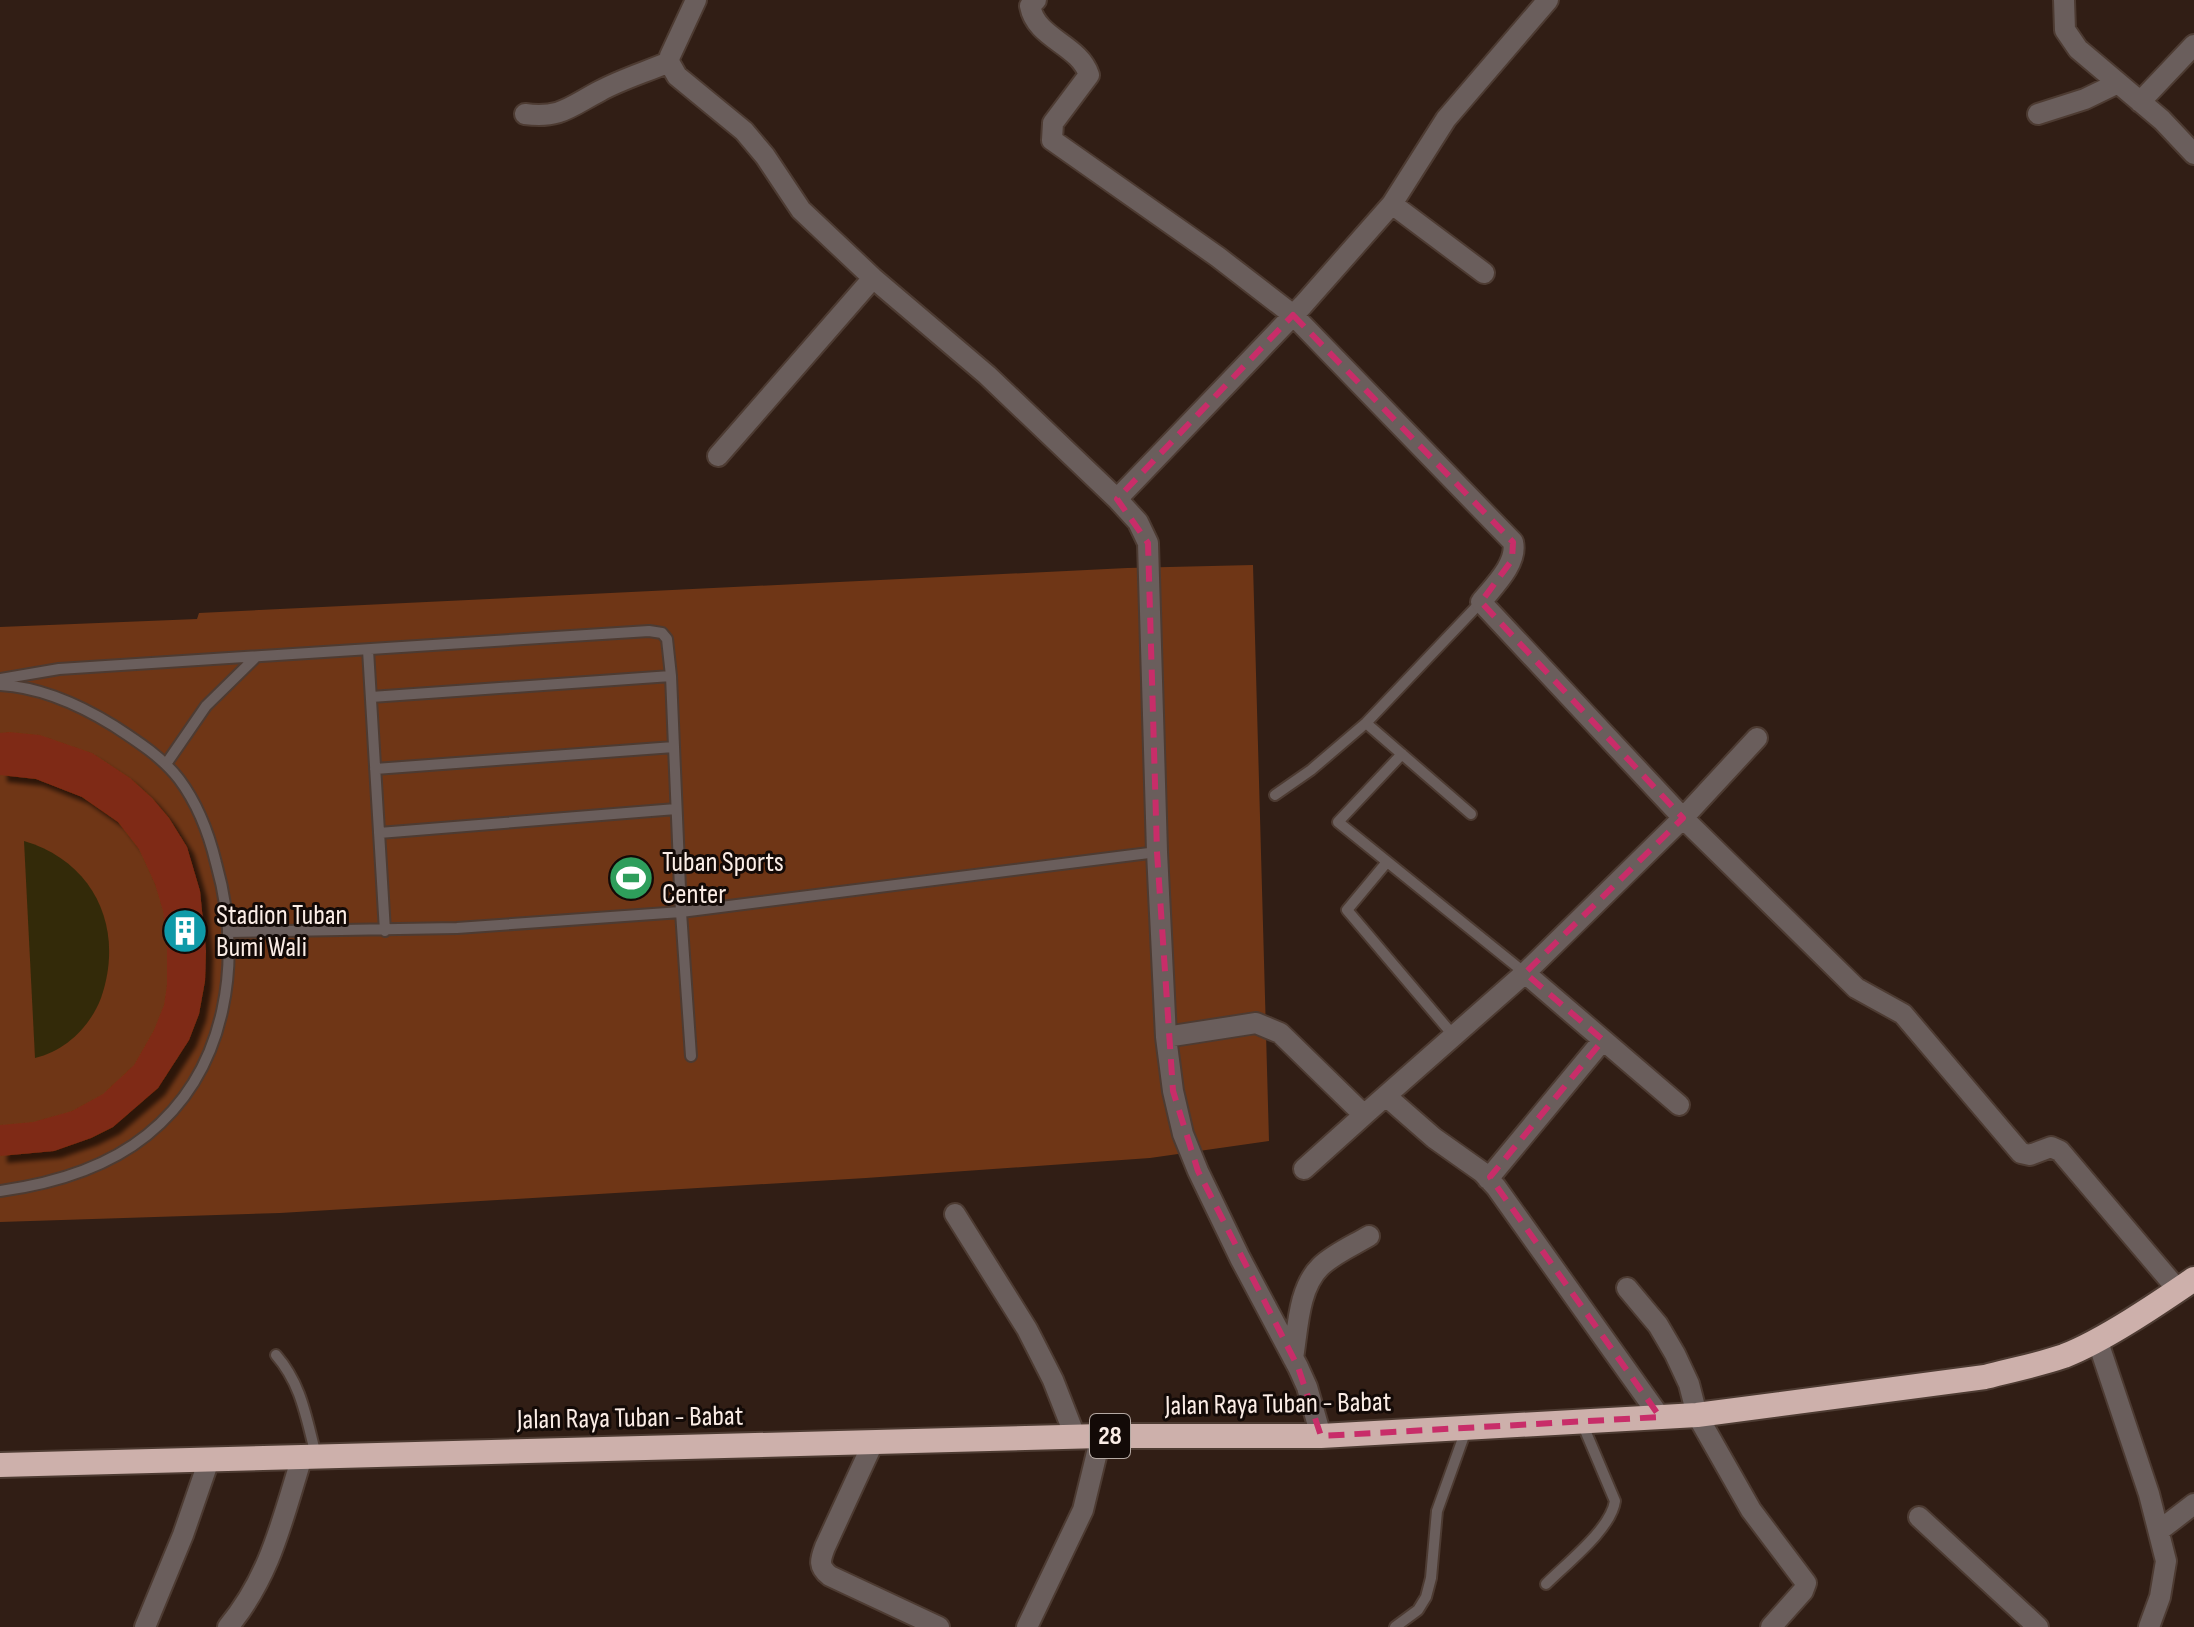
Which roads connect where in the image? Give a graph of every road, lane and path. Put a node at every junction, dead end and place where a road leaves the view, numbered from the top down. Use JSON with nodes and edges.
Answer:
{"nodes":[{"id":1,"x":696,"y":0,"type":"edge"},
{"id":2,"x":1036,"y":0,"type":"edge"},
{"id":3,"x":1548,"y":0,"type":"edge"},
{"id":4,"x":2064,"y":0,"type":"edge"},
{"id":5,"x":2194,"y":45,"type":"edge"},
{"id":6,"x":669,"y":62,"type":"junction"},
{"id":7,"x":2118,"y":83,"type":"junction"},
{"id":8,"x":2140,"y":102,"type":"junction"},
{"id":9,"x":525,"y":114,"type":"dead end"},
{"id":10,"x":2038,"y":114,"type":"dead end"},
{"id":11,"x":2194,"y":154,"type":"edge"},
{"id":12,"x":1392,"y":204,"type":"junction"},
{"id":13,"x":1484,"y":273,"type":"dead end"},
{"id":14,"x":873,"y":278,"type":"junction"},
{"id":15,"x":1293,"y":315,"type":"junction"},
{"id":16,"x":718,"y":456,"type":"dead end"},
{"id":17,"x":1117,"y":499,"type":"junction"},
{"id":18,"x":1481,"y":602,"type":"junction"},
{"id":19,"x":368,"y":650,"type":"junction"},
{"id":20,"x":255,"y":658,"type":"junction"},
{"id":21,"x":671,"y":676,"type":"junction"},
{"id":22,"x":0,"y":679,"type":"edge"},
{"id":23,"x":0,"y":685,"type":"edge"},
{"id":24,"x":371,"y":697,"type":"junction"},
{"id":25,"x":1366,"y":723,"type":"junction"},
{"id":26,"x":1757,"y":738,"type":"dead end"},
{"id":27,"x":674,"y":747,"type":"junction"},
{"id":28,"x":1402,"y":754,"type":"junction"},
{"id":29,"x":166,"y":764,"type":"junction"},
{"id":30,"x":375,"y":769,"type":"junction"},
{"id":31,"x":1275,"y":795,"type":"dead end"},
{"id":32,"x":676,"y":809,"type":"junction"},
{"id":33,"x":1471,"y":814,"type":"dead end"},
{"id":34,"x":1683,"y":818,"type":"junction"},
{"id":35,"x":379,"y":833,"type":"junction"},
{"id":36,"x":1157,"y":852,"type":"junction"},
{"id":37,"x":1387,"y":862,"type":"junction"},
{"id":38,"x":681,"y":912,"type":"junction"},
{"id":39,"x":385,"y":931,"type":"junction"},
{"id":40,"x":230,"y":932,"type":"junction"},
{"id":41,"x":1525,"y":973,"type":"junction"},
{"id":42,"x":1453,"y":1035,"type":"junction"},
{"id":43,"x":1166,"y":1037,"type":"junction"},
{"id":44,"x":1603,"y":1040,"type":"junction"},
{"id":45,"x":691,"y":1056,"type":"dead end"},
{"id":46,"x":1386,"y":1096,"type":"junction"},
{"id":47,"x":1679,"y":1105,"type":"dead end"},
{"id":48,"x":1364,"y":1115,"type":"junction"},
{"id":49,"x":1304,"y":1169,"type":"dead end"},
{"id":50,"x":1488,"y":1179,"type":"junction"},
{"id":51,"x":0,"y":1191,"type":"edge"},
{"id":52,"x":955,"y":1214,"type":"dead end"},
{"id":53,"x":1369,"y":1236,"type":"dead end"},
{"id":54,"x":2186,"y":1284,"type":"edge"},
{"id":55,"x":1627,"y":1288,"type":"dead end"},
{"id":56,"x":2097,"y":1339,"type":"junction"},
{"id":57,"x":276,"y":1355,"type":"dead end"},
{"id":58,"x":1293,"y":1358,"type":"junction"},
{"id":59,"x":1697,"y":1415,"type":"junction"},
{"id":60,"x":1660,"y":1417,"type":"junction"},
{"id":61,"x":1582,"y":1421,"type":"junction"},
{"id":62,"x":1466,"y":1430,"type":"junction"},
{"id":63,"x":1075,"y":1436,"type":"junction"},
{"id":64,"x":1101,"y":1436,"type":"junction"},
{"id":65,"x":1321,"y":1436,"type":"junction"},
{"id":66,"x":873,"y":1443,"type":"junction"},
{"id":67,"x":309,"y":1457,"type":"junction"},
{"id":68,"x":209,"y":1460,"type":"junction"},
{"id":69,"x":0,"y":1465,"type":"edge"},
{"id":70,"x":2194,"y":1504,"type":"edge"},
{"id":71,"x":1919,"y":1517,"type":"dead end"},
{"id":72,"x":2160,"y":1530,"type":"junction"},
{"id":73,"x":1546,"y":1584,"type":"dead end"},
{"id":74,"x":145,"y":1627,"type":"edge"},
{"id":75,"x":228,"y":1627,"type":"edge"},
{"id":76,"x":939,"y":1627,"type":"edge"},
{"id":77,"x":1027,"y":1627,"type":"edge"},
{"id":78,"x":1395,"y":1627,"type":"edge"},
{"id":79,"x":1771,"y":1627,"type":"edge"},
{"id":80,"x":2038,"y":1627,"type":"edge"},
{"id":81,"x":2149,"y":1627,"type":"edge"}],
"edges":[{"from":1,"to":6,"type":"street"},
{"from":2,"to":15,"type":"street"},
{"from":3,"to":12,"type":"street"},
{"from":4,"to":7,"type":"street"},
{"from":5,"to":8,"type":"street"},
{"from":6,"to":9,"type":"street"},
{"from":6,"to":14,"type":"street"},
{"from":7,"to":8,"type":"street"},
{"from":7,"to":10,"type":"street"},
{"from":8,"to":11,"type":"street"},
{"from":12,"to":13,"type":"street"},
{"from":12,"to":15,"type":"street"},
{"from":14,"to":16,"type":"street"},
{"from":14,"to":17,"type":"street"},
{"from":15,"to":17,"type":"street"},
{"from":15,"to":18,"type":"street"},
{"from":17,"to":36,"type":"street"},
{"from":18,"to":25,"type":"lane"},
{"from":18,"to":34,"type":"street"},
{"from":19,"to":20,"type":"lane"},
{"from":19,"to":21,"type":"lane"},
{"from":19,"to":24,"type":"lane"},
{"from":20,"to":22,"type":"lane"},
{"from":20,"to":29,"type":"lane"},
{"from":21,"to":24,"type":"lane"},
{"from":21,"to":27,"type":"lane"},
{"from":23,"to":29,"type":"lane"},
{"from":24,"to":30,"type":"lane"},
{"from":25,"to":28,"type":"lane"},
{"from":25,"to":31,"type":"lane"},
{"from":26,"to":34,"type":"street"},
{"from":27,"to":30,"type":"lane"},
{"from":27,"to":32,"type":"lane"},
{"from":28,"to":33,"type":"lane"},
{"from":28,"to":37,"type":"lane"},
{"from":29,"to":40,"type":"lane"},
{"from":30,"to":35,"type":"lane"},
{"from":32,"to":35,"type":"lane"},
{"from":32,"to":38,"type":"lane"},
{"from":34,"to":41,"type":"street"},
{"from":34,"to":54,"type":"street"},
{"from":35,"to":39,"type":"lane"},
{"from":36,"to":38,"type":"lane"},
{"from":36,"to":43,"type":"street"},
{"from":37,"to":41,"type":"lane"},
{"from":37,"to":42,"type":"lane"},
{"from":38,"to":39,"type":"lane"},
{"from":38,"to":45,"type":"lane"},
{"from":39,"to":40,"type":"lane"},
{"from":40,"to":51,"type":"lane"},
{"from":41,"to":42,"type":"street"},
{"from":41,"to":44,"type":"street"},
{"from":42,"to":46,"type":"street"},
{"from":43,"to":48,"type":"street"},
{"from":43,"to":58,"type":"street"},
{"from":44,"to":47,"type":"street"},
{"from":44,"to":50,"type":"street"},
{"from":46,"to":48,"type":"street"},
{"from":46,"to":50,"type":"street"},
{"from":48,"to":49,"type":"street"},
{"from":50,"to":60,"type":"street"},
{"from":52,"to":63,"type":"street"},
{"from":53,"to":58,"type":"street"},
{"from":54,"to":56,"type":"highway","name":"Jalan Raya Tuban - Babat","number":"28"},
{"from":55,"to":59,"type":"street"},
{"from":56,"to":59,"type":"highway","name":"Jalan Raya Tuban - Babat","number":"28"},
{"from":56,"to":72,"type":"street"},
{"from":57,"to":67,"type":"lane"},
{"from":58,"to":65,"type":"street"},
{"from":59,"to":60,"type":"highway","name":"Jalan Raya Tuban - Babat","number":"28"},
{"from":59,"to":79,"type":"street"},
{"from":60,"to":61,"type":"highway","name":"Jalan Raya Tuban - Babat","number":"28"},
{"from":61,"to":62,"type":"highway","name":"Jalan Raya Tuban - Babat","number":"28"},
{"from":61,"to":73,"type":"lane"},
{"from":62,"to":65,"type":"highway","name":"Jalan Raya Tuban - Babat","number":"28"},
{"from":62,"to":78,"type":"lane"},
{"from":63,"to":64,"type":"highway","name":"Jalan Raya Tuban - Babat","number":"28"},
{"from":63,"to":66,"type":"highway","name":"Jalan Raya Tuban - Babat","number":"28"},
{"from":64,"to":65,"type":"highway","name":"Jalan Raya Tuban - Babat","number":"28"},
{"from":64,"to":77,"type":"street"},
{"from":66,"to":67,"type":"highway","name":"Jalan Raya Tuban - Babat","number":"28"},
{"from":66,"to":76,"type":"street"},
{"from":67,"to":68,"type":"highway","name":"Jalan Raya Tuban - Babat","number":"28"},
{"from":67,"to":75,"type":"street"},
{"from":68,"to":69,"type":"highway","name":"Jalan Raya Tuban - Babat","number":"28"},
{"from":68,"to":74,"type":"street"},
{"from":70,"to":72,"type":"street"},
{"from":71,"to":80,"type":"street"},
{"from":72,"to":81,"type":"street"}]}
